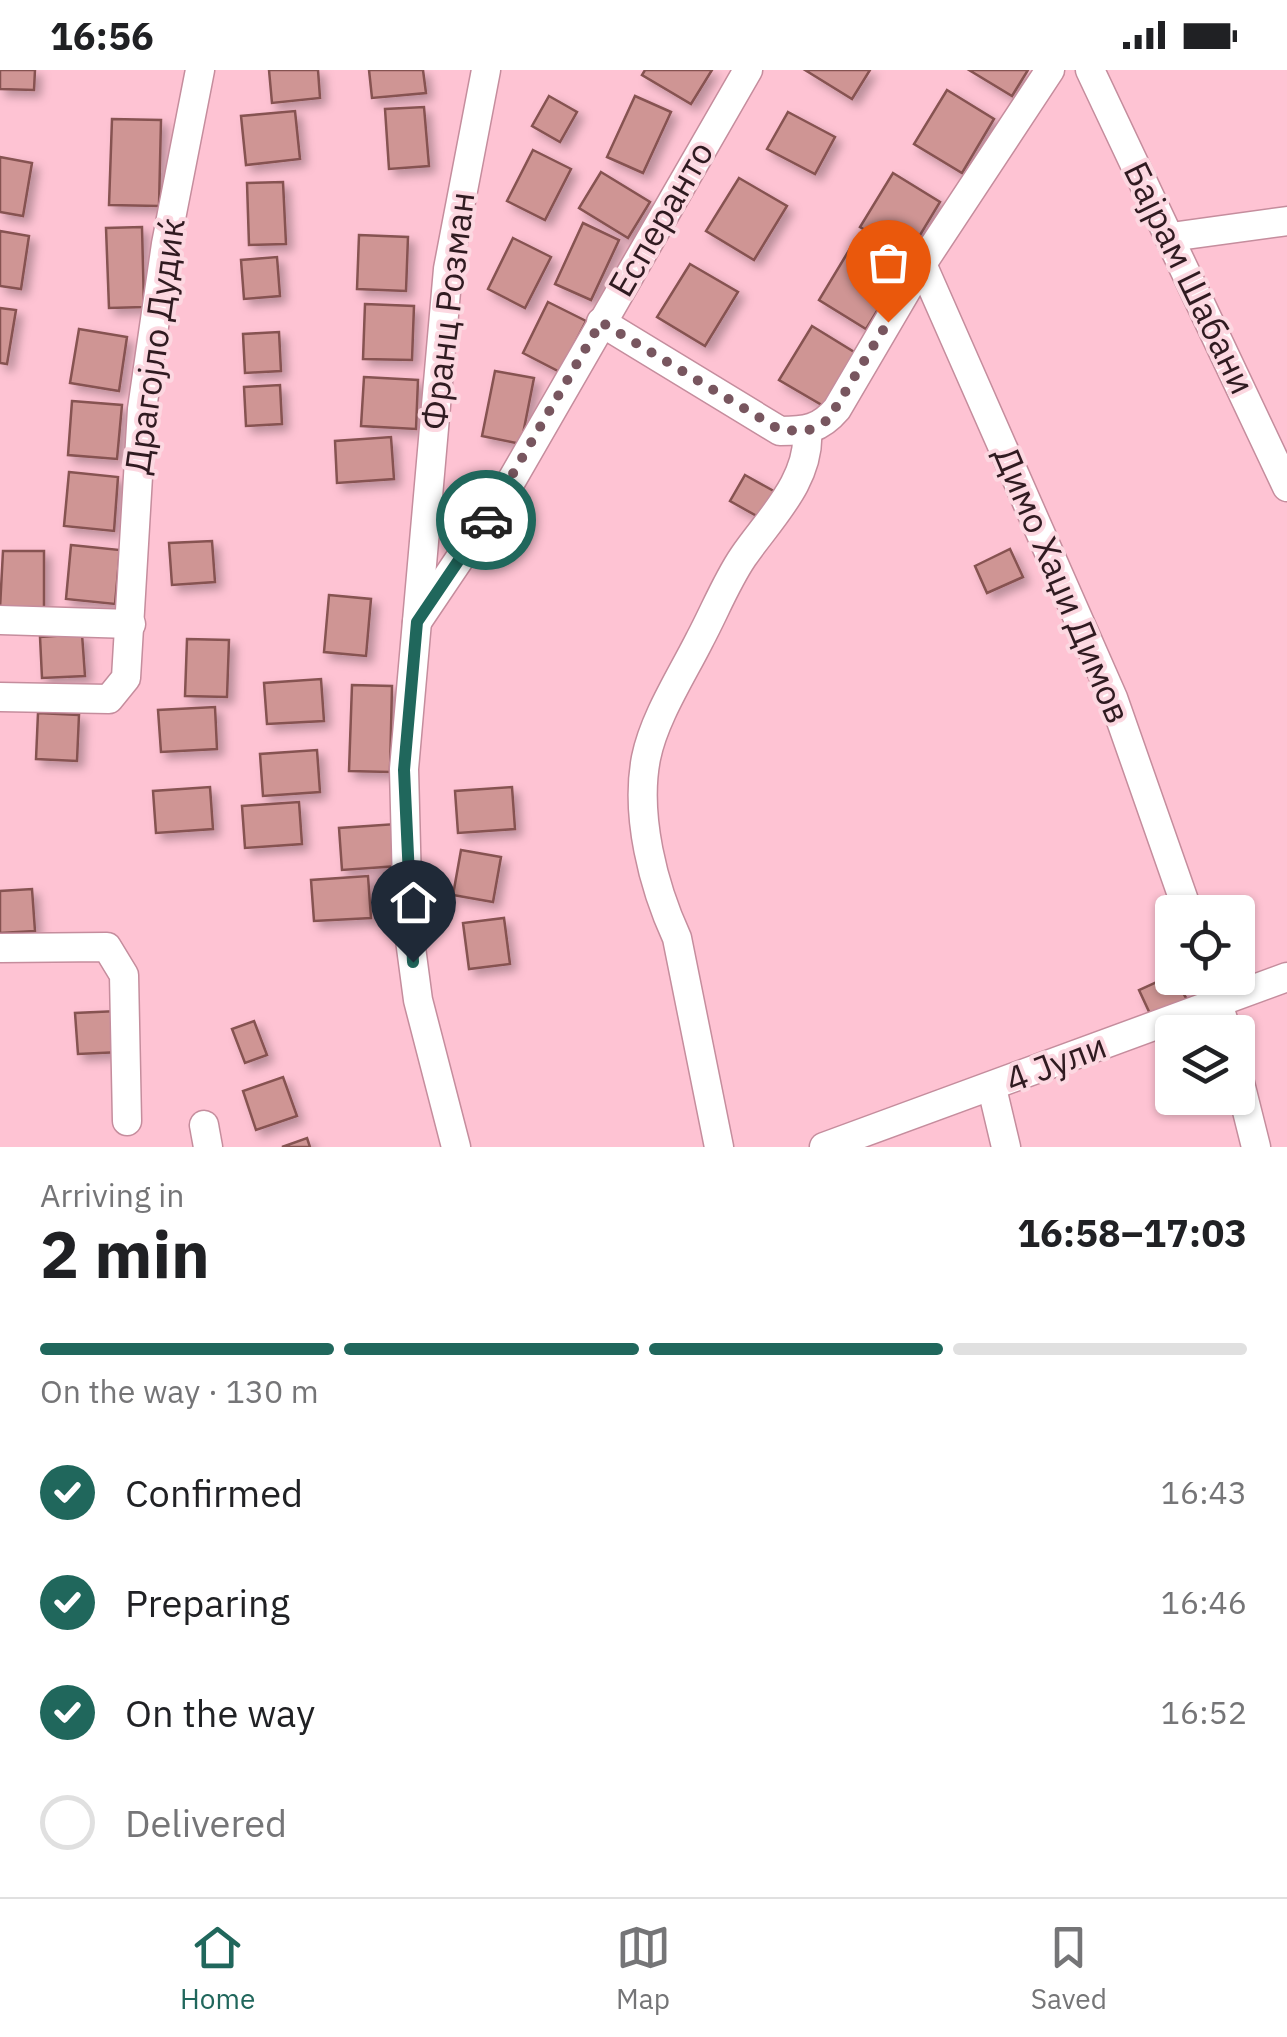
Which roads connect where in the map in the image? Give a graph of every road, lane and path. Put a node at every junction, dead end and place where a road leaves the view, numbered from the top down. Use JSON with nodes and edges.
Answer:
{"nodes":[{"id":1,"x":200,"y":70,"type":"edge"},
{"id":2,"x":486,"y":70,"type":"edge"},
{"id":3,"x":748,"y":70,"type":"edge"},
{"id":4,"x":1050,"y":70,"type":"edge"},
{"id":5,"x":1090,"y":70,"type":"edge"},
{"id":6,"x":1287,"y":220,"type":"edge"},
{"id":7,"x":1171,"y":237,"type":"junction"},
{"id":8,"x":922,"y":264,"type":"junction"},
{"id":9,"x":601,"y":322,"type":"junction"},
{"id":10,"x":807,"y":431,"type":"junction"},
{"id":11,"x":1287,"y":487,"type":"edge"},
{"id":12,"x":0,"y":620,"type":"edge"},
{"id":13,"x":417,"y":622,"type":"junction"},
{"id":14,"x":131,"y":624,"type":"junction"},
{"id":15,"x":0,"y":697,"type":"edge"},
{"id":16,"x":1182,"y":895,"type":"edge"},
{"id":17,"x":0,"y":948,"type":"edge"},
{"id":18,"x":1287,"y":977,"type":"edge"},
{"id":19,"x":1255,"y":982,"type":"edge"},
{"id":20,"x":1201,"y":995,"type":"edge"},
{"id":21,"x":992,"y":1088,"type":"junction"},
{"id":22,"x":1248,"y":1115,"type":"edge"},
{"id":23,"x":127,"y":1120,"type":"dead end"},
{"id":24,"x":453,"y":1146,"type":"edge"},
{"id":25,"x":719,"y":1147,"type":"edge"},
{"id":26,"x":824,"y":1147,"type":"edge"},
{"id":27,"x":1006,"y":1147,"type":"edge"},
{"id":28,"x":1256,"y":1147,"type":"edge"}],
"edges":[{"from":1,"to":14,"type":"street","name":"Драгојло Дудиќ"},
{"from":2,"to":13,"type":"street","name":"Франц Розман"},
{"from":3,"to":9,"type":"street","name":"Есперанто"},
{"from":4,"to":8,"type":"street"},
{"from":5,"to":7,"type":"street","name":"Бајрам Шабани"},
{"from":6,"to":7,"type":"street"},
{"from":7,"to":11,"type":"street","name":"Бајрам Шабани"},
{"from":8,"to":10,"type":"street"},
{"from":8,"to":16,"type":"street","name":"Димо Хаџи Димов"},
{"from":9,"to":10,"type":"street"},
{"from":9,"to":13,"type":"street","name":"Есперанто"},
{"from":10,"to":25,"type":"street"},
{"from":12,"to":14,"type":"street"},
{"from":13,"to":24,"type":"street","name":"Франц Розман"},
{"from":14,"to":15,"type":"street","name":"Драгојло Дудиќ"},
{"from":17,"to":23,"type":"street"},
{"from":18,"to":19,"type":"street","name":"4 Јули"},
{"from":20,"to":21,"type":"street","name":"4 Јули"},
{"from":21,"to":26,"type":"street","name":"4 Јули"},
{"from":21,"to":27,"type":"street"},
{"from":22,"to":28,"type":"street"}]}
